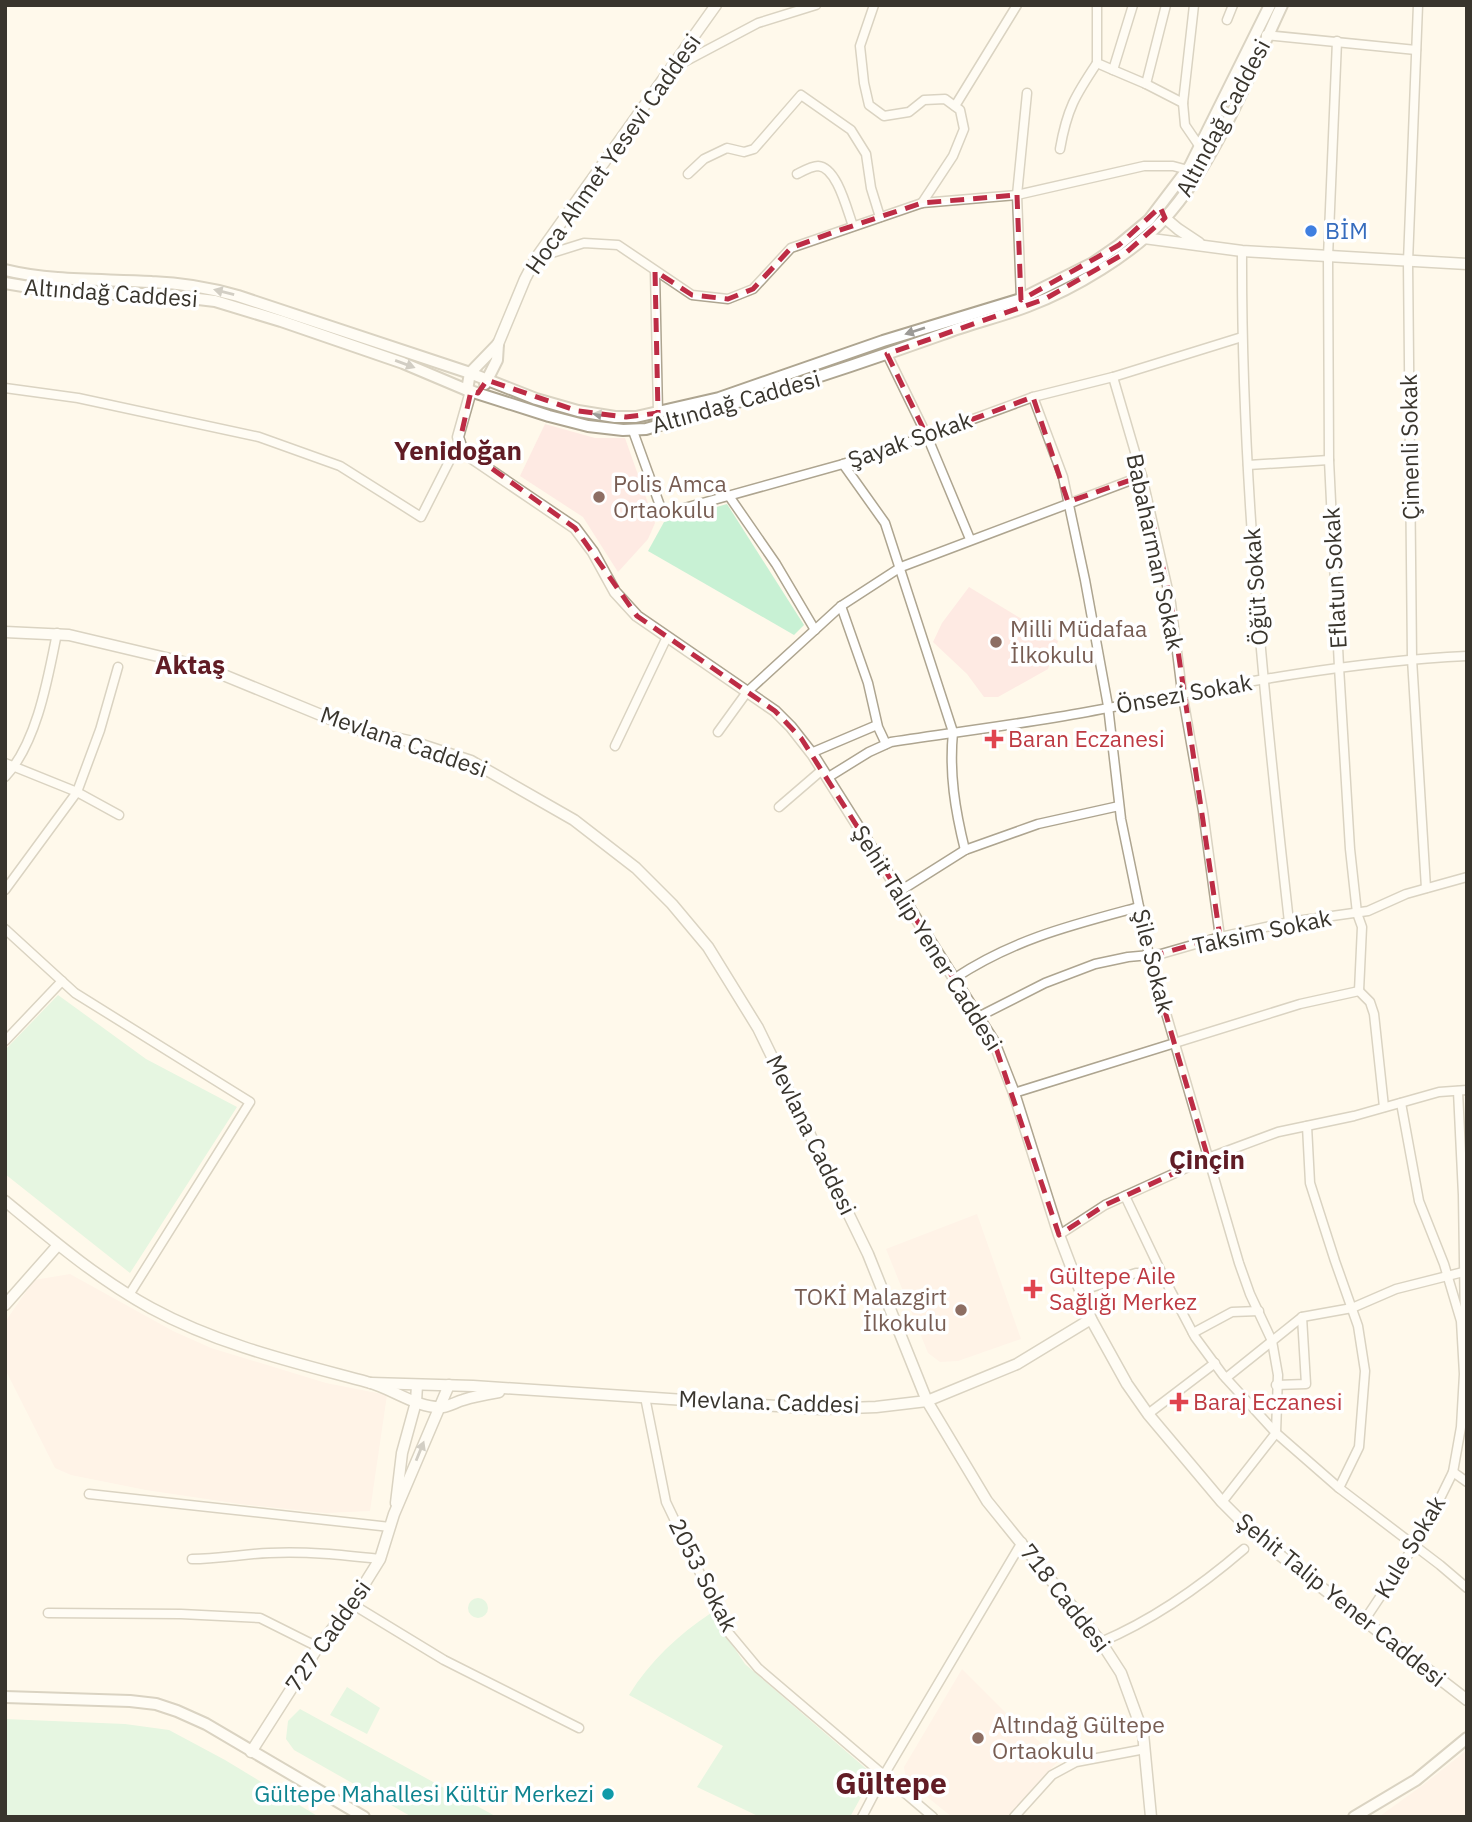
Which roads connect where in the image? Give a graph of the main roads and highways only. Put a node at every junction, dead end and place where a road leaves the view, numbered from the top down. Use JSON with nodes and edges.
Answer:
{"nodes":[{"id":1,"x":1270,"y":5,"type":"edge"},
{"id":2,"x":1282,"y":5,"type":"edge"},
{"id":3,"x":1262,"y":35,"type":"junction"},
{"id":4,"x":1160,"y":207,"type":"junction"},
{"id":5,"x":1166,"y":218,"type":"junction"},
{"id":6,"x":5,"y":270,"type":"edge"},
{"id":7,"x":5,"y":283,"type":"edge"},
{"id":8,"x":470,"y":373,"type":"junction"},
{"id":9,"x":487,"y":380,"type":"junction"},
{"id":10,"x":472,"y":391,"type":"junction"},
{"id":11,"x":5,"y":1697,"type":"edge"},
{"id":12,"x":1467,"y":1738,"type":"edge"},
{"id":13,"x":364,"y":1817,"type":"edge"},
{"id":14,"x":1354,"y":1817,"type":"edge"}],
"edges":[{"from":1,"to":3,"type":"main road","name":"Altındağ Caddesi"},
{"from":2,"to":3,"type":"main road","name":"Altındağ Caddesi"},
{"from":3,"to":4,"type":"main road","name":"Altındağ Caddesi"},
{"from":3,"to":5,"type":"main road","name":"Altındağ Caddesi"},
{"from":4,"to":5,"type":"main road"},
{"from":4,"to":9,"type":"main road","name":"Altındağ Caddesi","one_way":true},
{"from":5,"to":10,"type":"main road","name":"Altındağ Caddesi"},
{"from":8,"to":6,"type":"main road","name":"Altındağ Caddesi","one_way":true},
{"from":7,"to":10,"type":"main road","name":"Altındağ Caddesi","one_way":true},
{"from":8,"to":9,"type":"main road","name":"Altındağ Caddesi"},
{"from":8,"to":9,"type":"main road","name":"Hoca Ahmet Yesevi Caddesi"},
{"from":8,"to":10,"type":"main road"},
{"from":9,"to":10,"type":"main road","name":"Hoca Ahmet Yesevi Caddesi"},
{"from":11,"to":13,"type":"main road"},
{"from":12,"to":14,"type":"main road"}]}
